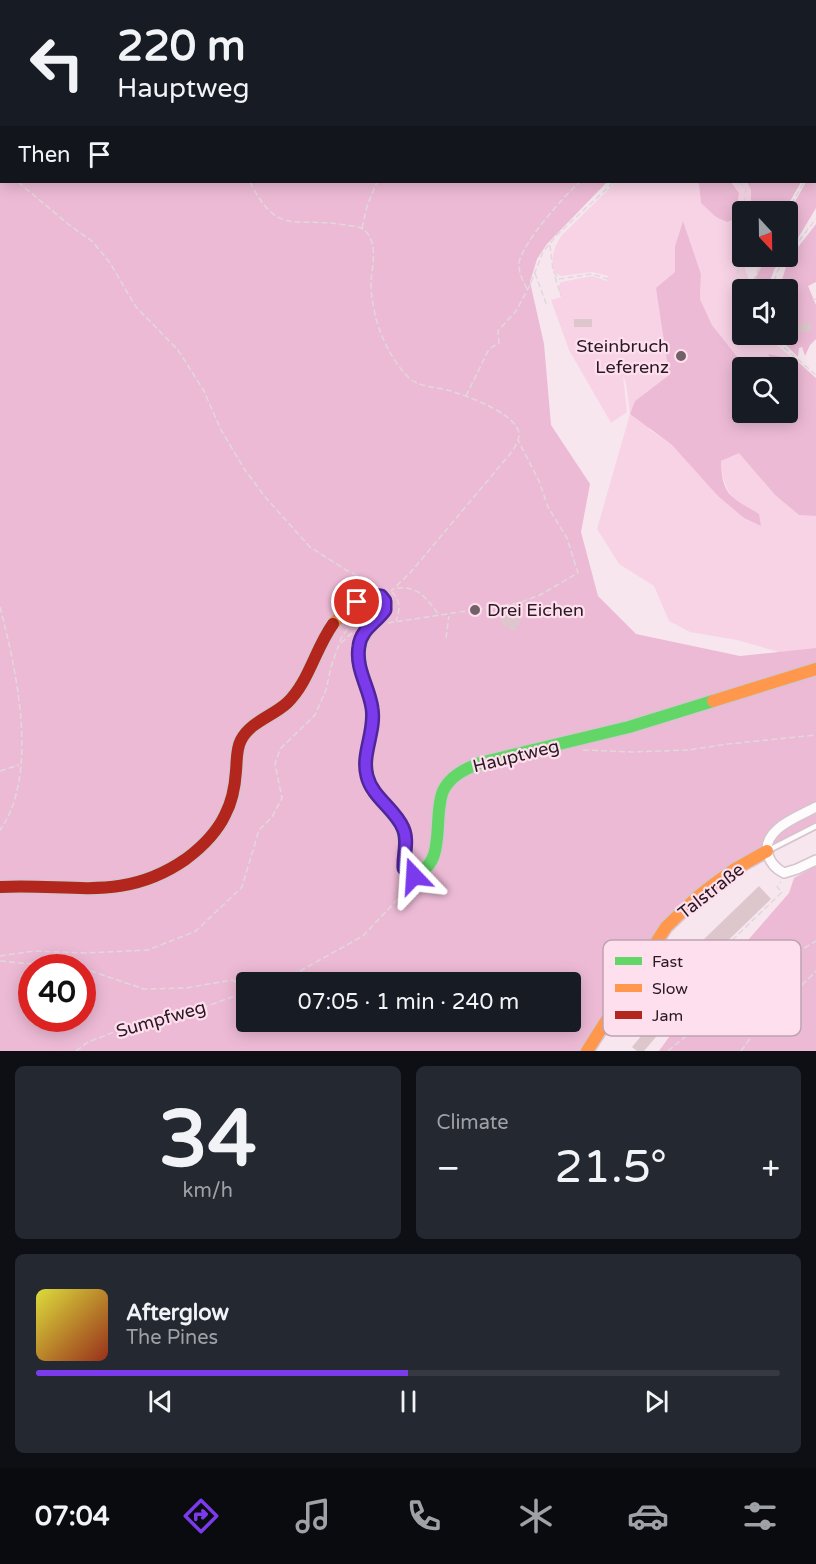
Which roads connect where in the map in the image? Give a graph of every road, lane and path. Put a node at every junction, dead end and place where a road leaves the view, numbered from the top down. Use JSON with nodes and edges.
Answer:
{"nodes":[{"id":1,"x":19,"y":183,"type":"edge"},
{"id":2,"x":251,"y":183,"type":"edge"},
{"id":3,"x":376,"y":183,"type":"edge"},
{"id":4,"x":579,"y":183,"type":"edge"},
{"id":5,"x":613,"y":183,"type":"edge"},
{"id":6,"x":740,"y":183,"type":"edge"},
{"id":7,"x":803,"y":183,"type":"edge"},
{"id":8,"x":744,"y":201,"type":"edge"},
{"id":9,"x":793,"y":201,"type":"edge"},
{"id":10,"x":816,"y":219,"type":"edge"},
{"id":11,"x":362,"y":229,"type":"junction"},
{"id":12,"x":798,"y":242,"type":"edge"},
{"id":13,"x":549,"y":244,"type":"junction"},
{"id":14,"x":535,"y":272,"type":"junction"},
{"id":15,"x":555,"y":276,"type":"junction"},
{"id":16,"x":608,"y":279,"type":"dead end"},
{"id":17,"x":527,"y":289,"type":"junction"},
{"id":18,"x":561,"y":296,"type":"dead end"},
{"id":19,"x":547,"y":306,"type":"dead end"},
{"id":20,"x":781,"y":345,"type":"edge"},
{"id":21,"x":816,"y":375,"type":"edge"},
{"id":22,"x":466,"y":397,"type":"junction"},
{"id":23,"x":518,"y":440,"type":"junction"},
{"id":24,"x":396,"y":588,"type":"junction"},
{"id":25,"x":374,"y":595,"type":"junction"},
{"id":26,"x":0,"y":607,"type":"edge"},
{"id":27,"x":449,"y":614,"type":"junction"},
{"id":28,"x":439,"y":615,"type":"junction"},
{"id":29,"x":356,"y":617,"type":"dead end"},
{"id":30,"x":396,"y":622,"type":"junction"},
{"id":31,"x":372,"y":623,"type":"junction"},
{"id":32,"x":446,"y":638,"type":"dead end"},
{"id":33,"x":340,"y":643,"type":"dead end"},
{"id":34,"x":816,"y":669,"type":"edge"},
{"id":35,"x":816,"y":735,"type":"edge"},
{"id":36,"x":574,"y":741,"type":"junction"},
{"id":37,"x":20,"y":765,"type":"junction"},
{"id":38,"x":0,"y":771,"type":"edge"},
{"id":39,"x":816,"y":807,"type":"edge"},
{"id":40,"x":816,"y":826,"type":"edge"},
{"id":41,"x":0,"y":830,"type":"edge"},
{"id":42,"x":767,"y":851,"type":"junction"},
{"id":43,"x":816,"y":860,"type":"edge"},
{"id":44,"x":417,"y":875,"type":"junction"},
{"id":45,"x":0,"y":887,"type":"edge"},
{"id":46,"x":777,"y":887,"type":"dead end"},
{"id":47,"x":658,"y":940,"type":"edge"},
{"id":48,"x":732,"y":940,"type":"edge"},
{"id":49,"x":816,"y":941,"type":"edge"},
{"id":50,"x":801,"y":951,"type":"edge"},
{"id":51,"x":0,"y":961,"type":"edge"},
{"id":52,"x":18,"y":963,"type":"edge"},
{"id":53,"x":816,"y":971,"type":"edge"},
{"id":54,"x":296,"y":972,"type":"edge"},
{"id":55,"x":96,"y":973,"type":"edge"},
{"id":56,"x":236,"y":982,"type":"edge"},
{"id":57,"x":801,"y":986,"type":"edge"},
{"id":58,"x":236,"y":995,"type":"edge"},
{"id":59,"x":603,"y":1026,"type":"edge"},
{"id":60,"x":686,"y":1036,"type":"edge"},
{"id":61,"x":752,"y":1036,"type":"edge"},
{"id":62,"x":76,"y":1051,"type":"edge"},
{"id":63,"x":587,"y":1051,"type":"edge"},
{"id":64,"x":668,"y":1051,"type":"edge"},
{"id":65,"x":741,"y":1051,"type":"edge"}],
"edges":[{"from":1,"to":25,"type":"path"},
{"from":2,"to":11,"type":"path"},
{"from":3,"to":11,"type":"path"},
{"from":4,"to":17,"type":"path"},
{"from":5,"to":13,"type":"path"},
{"from":6,"to":8,"type":"path"},
{"from":7,"to":9,"type":"path"},
{"from":10,"to":12,"type":"path"},
{"from":11,"to":22,"type":"path"},
{"from":13,"to":14,"type":"path"},
{"from":13,"to":15,"type":"path"},
{"from":14,"to":17,"type":"path"},
{"from":14,"to":19,"type":"path"},
{"from":15,"to":16,"type":"path"},
{"from":15,"to":18,"type":"path"},
{"from":17,"to":22,"type":"path"},
{"from":20,"to":21,"type":"path"},
{"from":22,"to":23,"type":"path"},
{"from":23,"to":24,"type":"path"},
{"from":23,"to":27,"type":"path"},
{"from":24,"to":28,"type":"path"},
{"from":24,"to":30,"type":"path"},
{"from":25,"to":31,"type":"street"},
{"from":25,"to":45,"type":"street"},
{"from":26,"to":37,"type":"path"},
{"from":27,"to":28,"type":"path"},
{"from":27,"to":32,"type":"path"},
{"from":28,"to":30,"type":"path"},
{"from":29,"to":33,"type":"path"},
{"from":30,"to":31,"type":"path"},
{"from":31,"to":44,"type":"street"},
{"from":34,"to":36,"type":"street","name":"Hauptweg"},
{"from":35,"to":36,"type":"path"},
{"from":36,"to":44,"type":"street","name":"Hauptweg"},
{"from":37,"to":38,"type":"path"},
{"from":37,"to":41,"type":"path"},
{"from":39,"to":42,"type":"street"},
{"from":40,"to":42,"type":"lane"},
{"from":42,"to":43,"type":"street","name":"Talstraße"},
{"from":42,"to":47,"type":"street","name":"Talstraße"},
{"from":44,"to":54,"type":"path"},
{"from":46,"to":48,"type":"path"},
{"from":49,"to":50,"type":"path"},
{"from":51,"to":52,"type":"path"},
{"from":53,"to":57,"type":"path"},
{"from":55,"to":56,"type":"path"},
{"from":58,"to":62,"type":"path","name":"Sumpfweg"},
{"from":59,"to":63,"type":"street","name":"Talstraße"},
{"from":60,"to":64,"type":"path"},
{"from":61,"to":65,"type":"path"}]}
